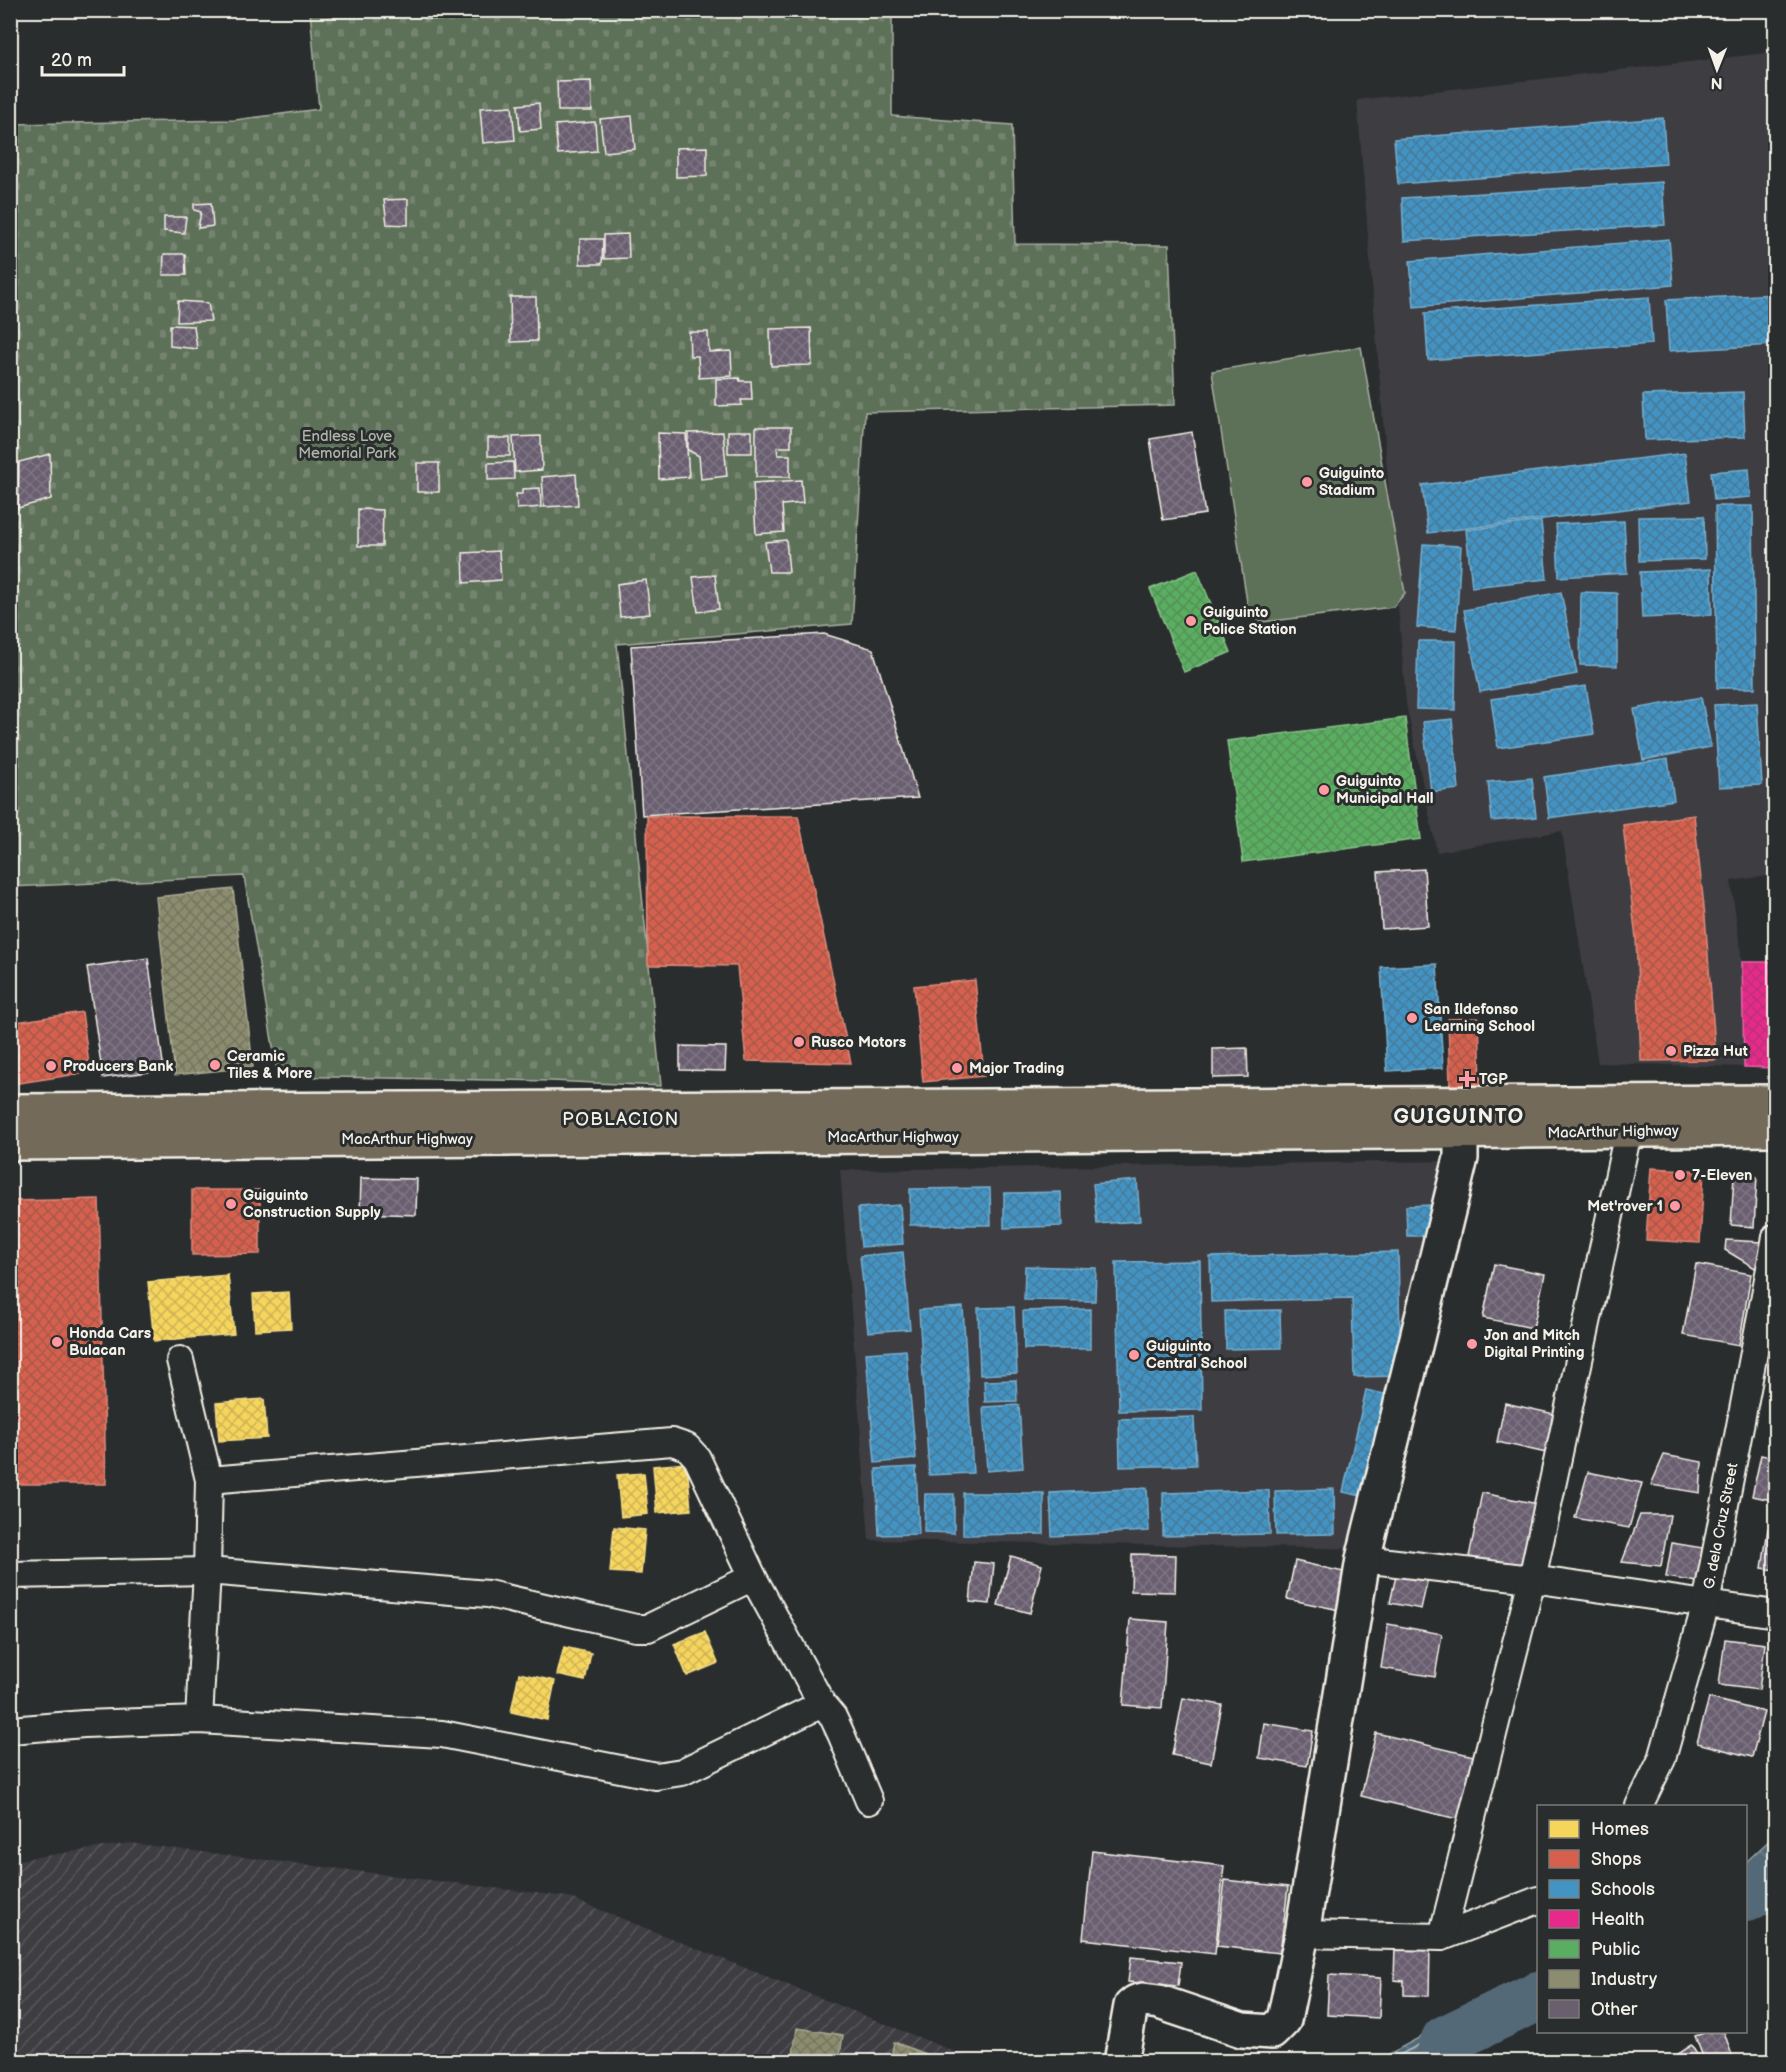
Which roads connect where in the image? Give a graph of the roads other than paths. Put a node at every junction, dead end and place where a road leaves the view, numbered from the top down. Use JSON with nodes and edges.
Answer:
{"nodes":[{"id":1,"x":1776,"y":1102,"type":"edge"},
{"id":2,"x":10,"y":1111,"type":"edge"},
{"id":3,"x":1628,"y":1117,"type":"junction"},
{"id":4,"x":1461,"y":1119,"type":"junction"},
{"id":5,"x":1776,"y":1129,"type":"edge"},
{"id":6,"x":10,"y":1143,"type":"edge"},
{"id":7,"x":1776,"y":1237,"type":"edge"},
{"id":8,"x":180,"y":1360,"type":"dead end"},
{"id":9,"x":209,"y":1480,"type":"junction"},
{"id":10,"x":1363,"y":1559,"type":"junction"},
{"id":11,"x":207,"y":1571,"type":"junction"},
{"id":12,"x":10,"y":1575,"type":"edge"},
{"id":13,"x":753,"y":1577,"type":"junction"},
{"id":14,"x":1532,"y":1580,"type":"junction"},
{"id":15,"x":1706,"y":1604,"type":"junction"},
{"id":16,"x":1776,"y":1614,"type":"edge"},
{"id":17,"x":822,"y":1704,"type":"junction"},
{"id":18,"x":199,"y":1720,"type":"junction"},
{"id":19,"x":10,"y":1730,"type":"edge"},
{"id":20,"x":869,"y":1801,"type":"dead end"},
{"id":21,"x":1639,"y":1805,"type":"edge"},
{"id":22,"x":1537,"y":1901,"type":"edge"},
{"id":23,"x":1302,"y":1934,"type":"junction"},
{"id":24,"x":1442,"y":1937,"type":"junction"},
{"id":25,"x":1121,"y":2061,"type":"edge"}],
"edges":[{"from":1,"to":3,"type":"highway","name":"MacArthur Highway"},
{"from":2,"to":4,"type":"highway","name":"MacArthur Highway"},
{"from":3,"to":4,"type":"highway","name":"MacArthur Highway"},
{"from":3,"to":5,"type":"highway","name":"MacArthur Highway"},
{"from":3,"to":14,"type":"street"},
{"from":4,"to":6,"type":"highway","name":"MacArthur Highway"},
{"from":4,"to":10,"type":"street"},
{"from":7,"to":15,"type":"street","name":"G. dela Cruz Street"},
{"from":8,"to":9,"type":"street"},
{"from":9,"to":11,"type":"street"},
{"from":9,"to":13,"type":"street"},
{"from":10,"to":14,"type":"street"},
{"from":10,"to":23,"type":"street"},
{"from":11,"to":12,"type":"street"},
{"from":11,"to":13,"type":"street"},
{"from":11,"to":18,"type":"street"},
{"from":13,"to":17,"type":"street"},
{"from":14,"to":15,"type":"street"},
{"from":14,"to":24,"type":"street"},
{"from":15,"to":16,"type":"street"},
{"from":15,"to":21,"type":"street","name":"G. dela Cruz Street"},
{"from":17,"to":18,"type":"street"},
{"from":17,"to":20,"type":"street"},
{"from":18,"to":19,"type":"street"},
{"from":22,"to":24,"type":"street"},
{"from":23,"to":24,"type":"street"},
{"from":23,"to":25,"type":"street"}]}
